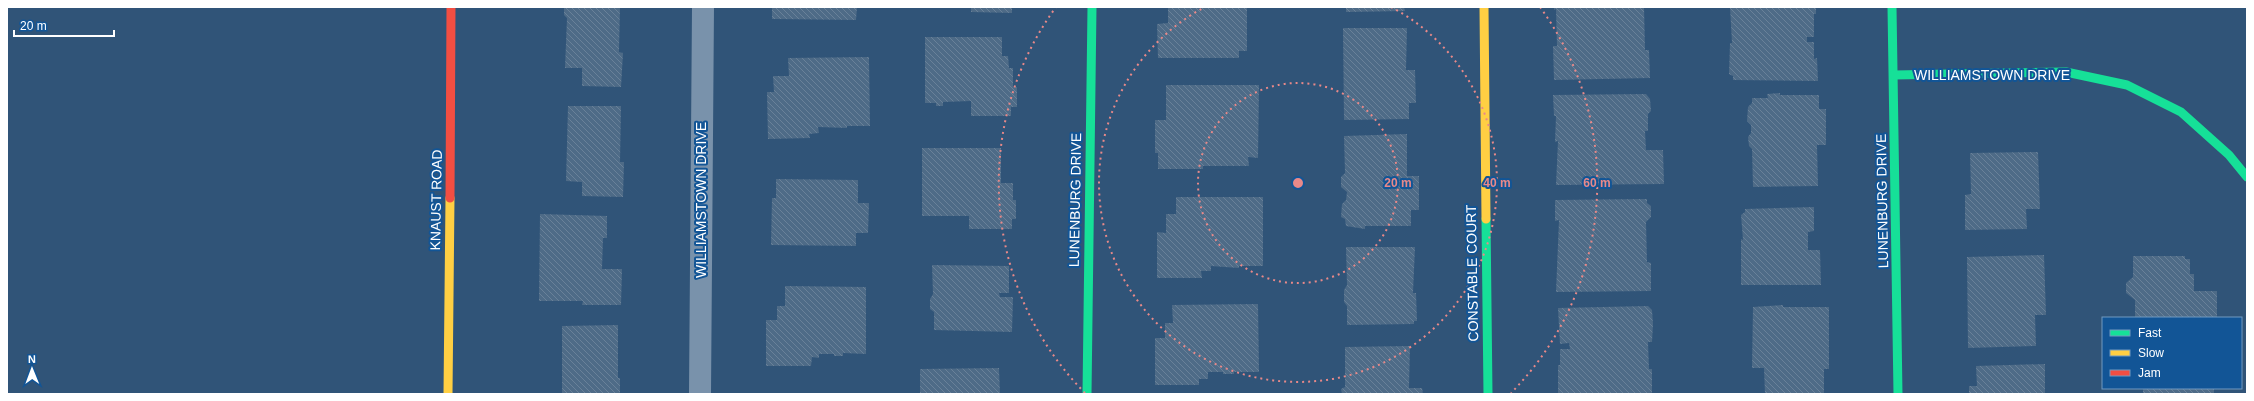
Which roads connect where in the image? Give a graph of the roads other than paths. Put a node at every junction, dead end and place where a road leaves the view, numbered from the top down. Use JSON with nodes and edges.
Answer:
{"nodes":[{"id":1,"x":451,"y":7,"type":"edge"},
{"id":2,"x":702,"y":7,"type":"edge"},
{"id":3,"x":1092,"y":7,"type":"edge"},
{"id":4,"x":1484,"y":7,"type":"edge"},
{"id":5,"x":1892,"y":7,"type":"edge"},
{"id":6,"x":1894,"y":75,"type":"junction"},
{"id":7,"x":2247,"y":177,"type":"edge"},
{"id":8,"x":448,"y":394,"type":"edge"},
{"id":9,"x":700,"y":394,"type":"edge"},
{"id":10,"x":1087,"y":394,"type":"edge"},
{"id":11,"x":1488,"y":394,"type":"edge"},
{"id":12,"x":1898,"y":394,"type":"edge"}],
"edges":[{"from":1,"to":8,"type":"street","name":"KNAUST ROAD"},
{"from":2,"to":9,"type":"street","name":"WILLIAMSTOWN DRIVE"},
{"from":3,"to":10,"type":"street","name":"LUNENBURG DRIVE"},
{"from":4,"to":11,"type":"street","name":"CONSTABLE COURT"},
{"from":5,"to":6,"type":"street","name":"LUNENBURG DRIVE"},
{"from":6,"to":7,"type":"street","name":"WILLIAMSTOWN DRIVE"},
{"from":6,"to":12,"type":"street","name":"LUNENBURG DRIVE"}]}
